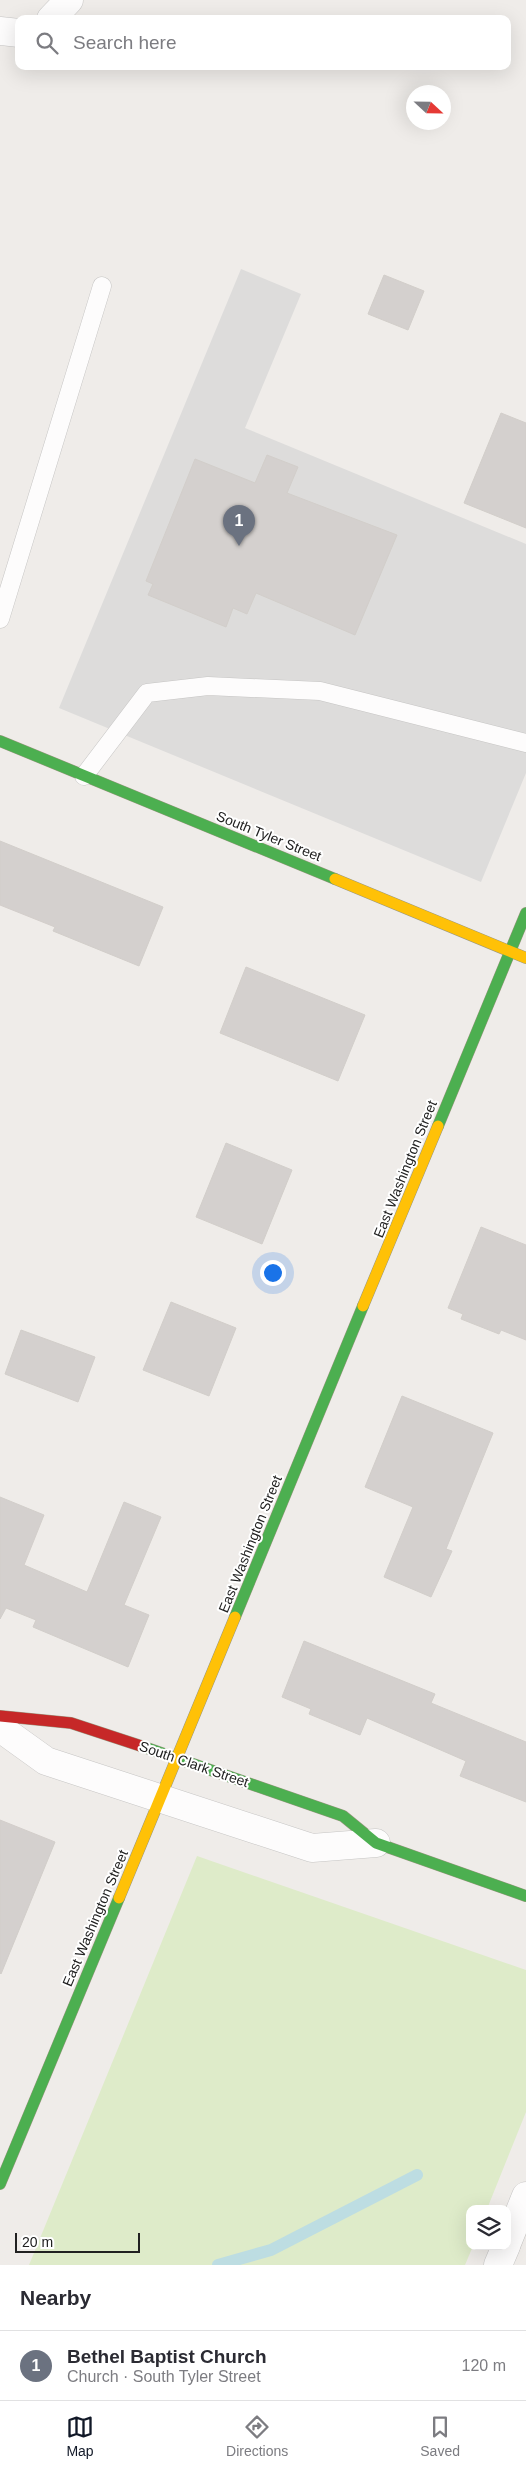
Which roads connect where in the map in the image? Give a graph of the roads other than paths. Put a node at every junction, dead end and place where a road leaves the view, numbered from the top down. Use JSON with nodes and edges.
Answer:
{"nodes":[{"id":1,"x":69,"y":0,"type":"edge"},
{"id":2,"x":55,"y":15,"type":"edge"},
{"id":3,"x":0,"y":31,"type":"edge"},
{"id":4,"x":15,"y":33,"type":"edge"},
{"id":5,"x":102,"y":286,"type":"dead end"},
{"id":6,"x":0,"y":619,"type":"edge"},
{"id":7,"x":0,"y":741,"type":"edge"},
{"id":8,"x":526,"y":744,"type":"edge"},
{"id":9,"x":84,"y":776,"type":"junction"},
{"id":10,"x":526,"y":913,"type":"edge"},
{"id":11,"x":511,"y":952,"type":"junction"},
{"id":12,"x":526,"y":958,"type":"edge"},
{"id":13,"x":0,"y":1716,"type":"edge"},
{"id":14,"x":0,"y":1728,"type":"edge"},
{"id":15,"x":178,"y":1758,"type":"junction"},
{"id":16,"x":161,"y":1799,"type":"junction"},
{"id":17,"x":376,"y":1843,"type":"junction"},
{"id":18,"x":526,"y":1896,"type":"edge"},
{"id":19,"x":0,"y":2184,"type":"edge"},
{"id":20,"x":526,"y":2196,"type":"edge"},
{"id":21,"x":511,"y":2235,"type":"edge"},
{"id":22,"x":505,"y":2250,"type":"edge"},
{"id":23,"x":498,"y":2265,"type":"edge"}],
"edges":[{"from":1,"to":2,"type":"street"},
{"from":3,"to":4,"type":"street"},
{"from":5,"to":6,"type":"lane"},
{"from":7,"to":9,"type":"street","name":"South Tyler Street"},
{"from":8,"to":9,"type":"lane"},
{"from":9,"to":11,"type":"street","name":"South Tyler Street"},
{"from":10,"to":11,"type":"street","name":"East Washington Street"},
{"from":11,"to":12,"type":"street","name":"South Tyler Street"},
{"from":11,"to":15,"type":"street","name":"East Washington Street"},
{"from":13,"to":15,"type":"street","name":"South Clark Street"},
{"from":14,"to":16,"type":"street","name":"South Clark Street"},
{"from":15,"to":16,"type":"street","name":"East Washington Street"},
{"from":15,"to":17,"type":"street","name":"South Clark Street"},
{"from":16,"to":17,"type":"street","name":"South Clark Street"},
{"from":16,"to":19,"type":"street","name":"East Washington Street"},
{"from":17,"to":18,"type":"street","name":"South Clark Street"},
{"from":20,"to":21,"type":"street"},
{"from":22,"to":23,"type":"street"}]}
